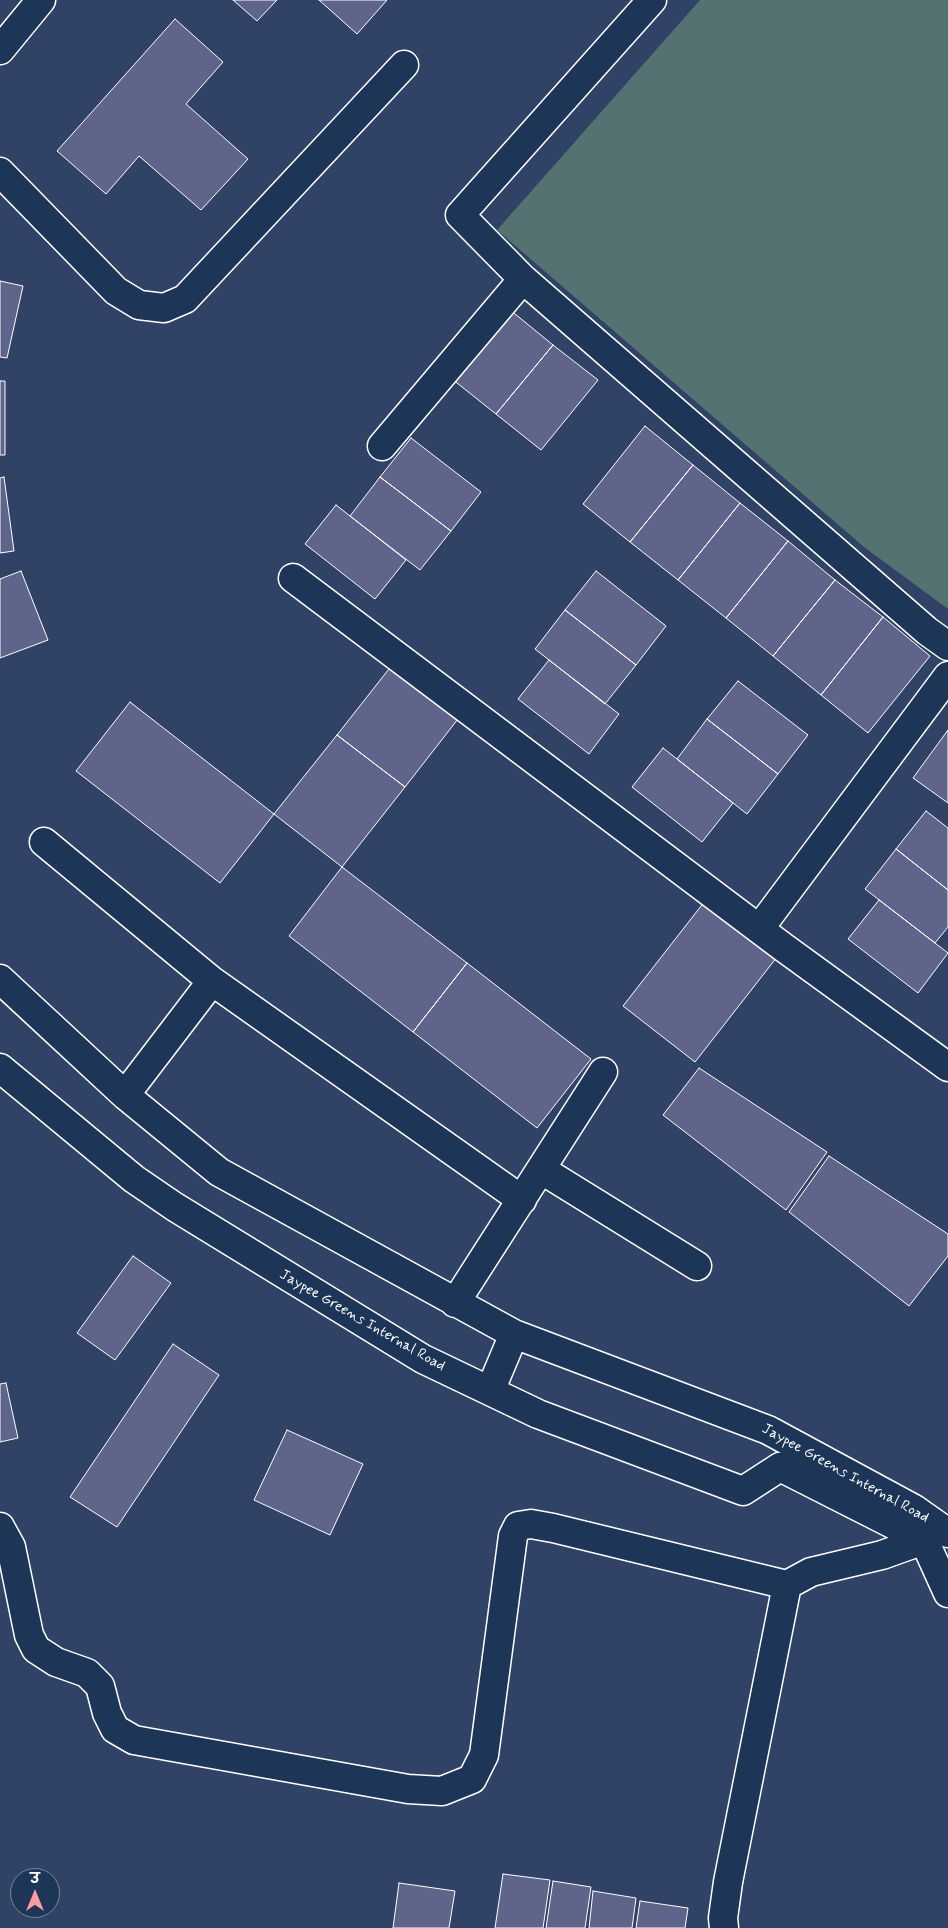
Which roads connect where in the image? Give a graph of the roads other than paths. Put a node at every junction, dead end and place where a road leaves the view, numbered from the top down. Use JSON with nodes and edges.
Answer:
{"nodes":[{"id":1,"x":41,"y":0,"type":"edge"},
{"id":2,"x":652,"y":0,"type":"edge"},
{"id":3,"x":0,"y":50,"type":"edge"},
{"id":4,"x":404,"y":66,"type":"dead end"},
{"id":5,"x":0,"y":172,"type":"edge"},
{"id":6,"x":523,"y":279,"type":"junction"},
{"id":7,"x":382,"y":446,"type":"dead end"},
{"id":8,"x":293,"y":578,"type":"dead end"},
{"id":9,"x":948,"y":646,"type":"edge"},
{"id":10,"x":948,"y":676,"type":"edge"},
{"id":11,"x":44,"y":842,"type":"dead end"},
{"id":12,"x":759,"y":929,"type":"junction"},
{"id":13,"x":0,"y":980,"type":"edge"},
{"id":14,"x":212,"y":981,"type":"junction"},
{"id":15,"x":948,"y":1067,"type":"edge"},
{"id":16,"x":0,"y":1068,"type":"edge"},
{"id":17,"x":603,"y":1072,"type":"dead end"},
{"id":18,"x":125,"y":1095,"type":"junction"},
{"id":19,"x":542,"y":1170,"type":"junction"},
{"id":20,"x":522,"y":1200,"type":"junction"},
{"id":21,"x":697,"y":1266,"type":"dead end"},
{"id":22,"x":455,"y":1303,"type":"junction"},
{"id":23,"x":514,"y":1334,"type":"junction"},
{"id":24,"x":490,"y":1391,"type":"junction"},
{"id":25,"x":0,"y":1527,"type":"edge"},
{"id":26,"x":936,"y":1536,"type":"edge"},
{"id":27,"x":787,"y":1585,"type":"junction"},
{"id":28,"x":948,"y":1593,"type":"edge"},
{"id":29,"x":724,"y":1928,"type":"edge"}],
"edges":[{"from":1,"to":3,"type":"street"},
{"from":2,"to":6,"type":"street"},
{"from":4,"to":5,"type":"street"},
{"from":6,"to":7,"type":"street"},
{"from":6,"to":9,"type":"street"},
{"from":8,"to":12,"type":"street"},
{"from":10,"to":12,"type":"street"},
{"from":11,"to":14,"type":"street"},
{"from":12,"to":15,"type":"street"},
{"from":13,"to":18,"type":"street","name":"Jaypee Greens Internal Road"},
{"from":14,"to":18,"type":"street"},
{"from":14,"to":20,"type":"street"},
{"from":16,"to":24,"type":"street","name":"Jaypee Greens Internal Road"},
{"from":17,"to":19,"type":"street"},
{"from":18,"to":22,"type":"street","name":"Jaypee Greens Internal Road"},
{"from":19,"to":20,"type":"street"},
{"from":19,"to":21,"type":"street"},
{"from":20,"to":22,"type":"street"},
{"from":22,"to":23,"type":"street","name":"Jaypee Greens Internal Road"},
{"from":23,"to":24,"type":"street"},
{"from":23,"to":26,"type":"street","name":"Jaypee Greens Internal Road"},
{"from":24,"to":26,"type":"street","name":"Jaypee Greens Internal Road"},
{"from":25,"to":27,"type":"street"},
{"from":26,"to":27,"type":"street"},
{"from":26,"to":28,"type":"street","name":"Jaypee Greens Internal Road"},
{"from":27,"to":29,"type":"street"}]}
